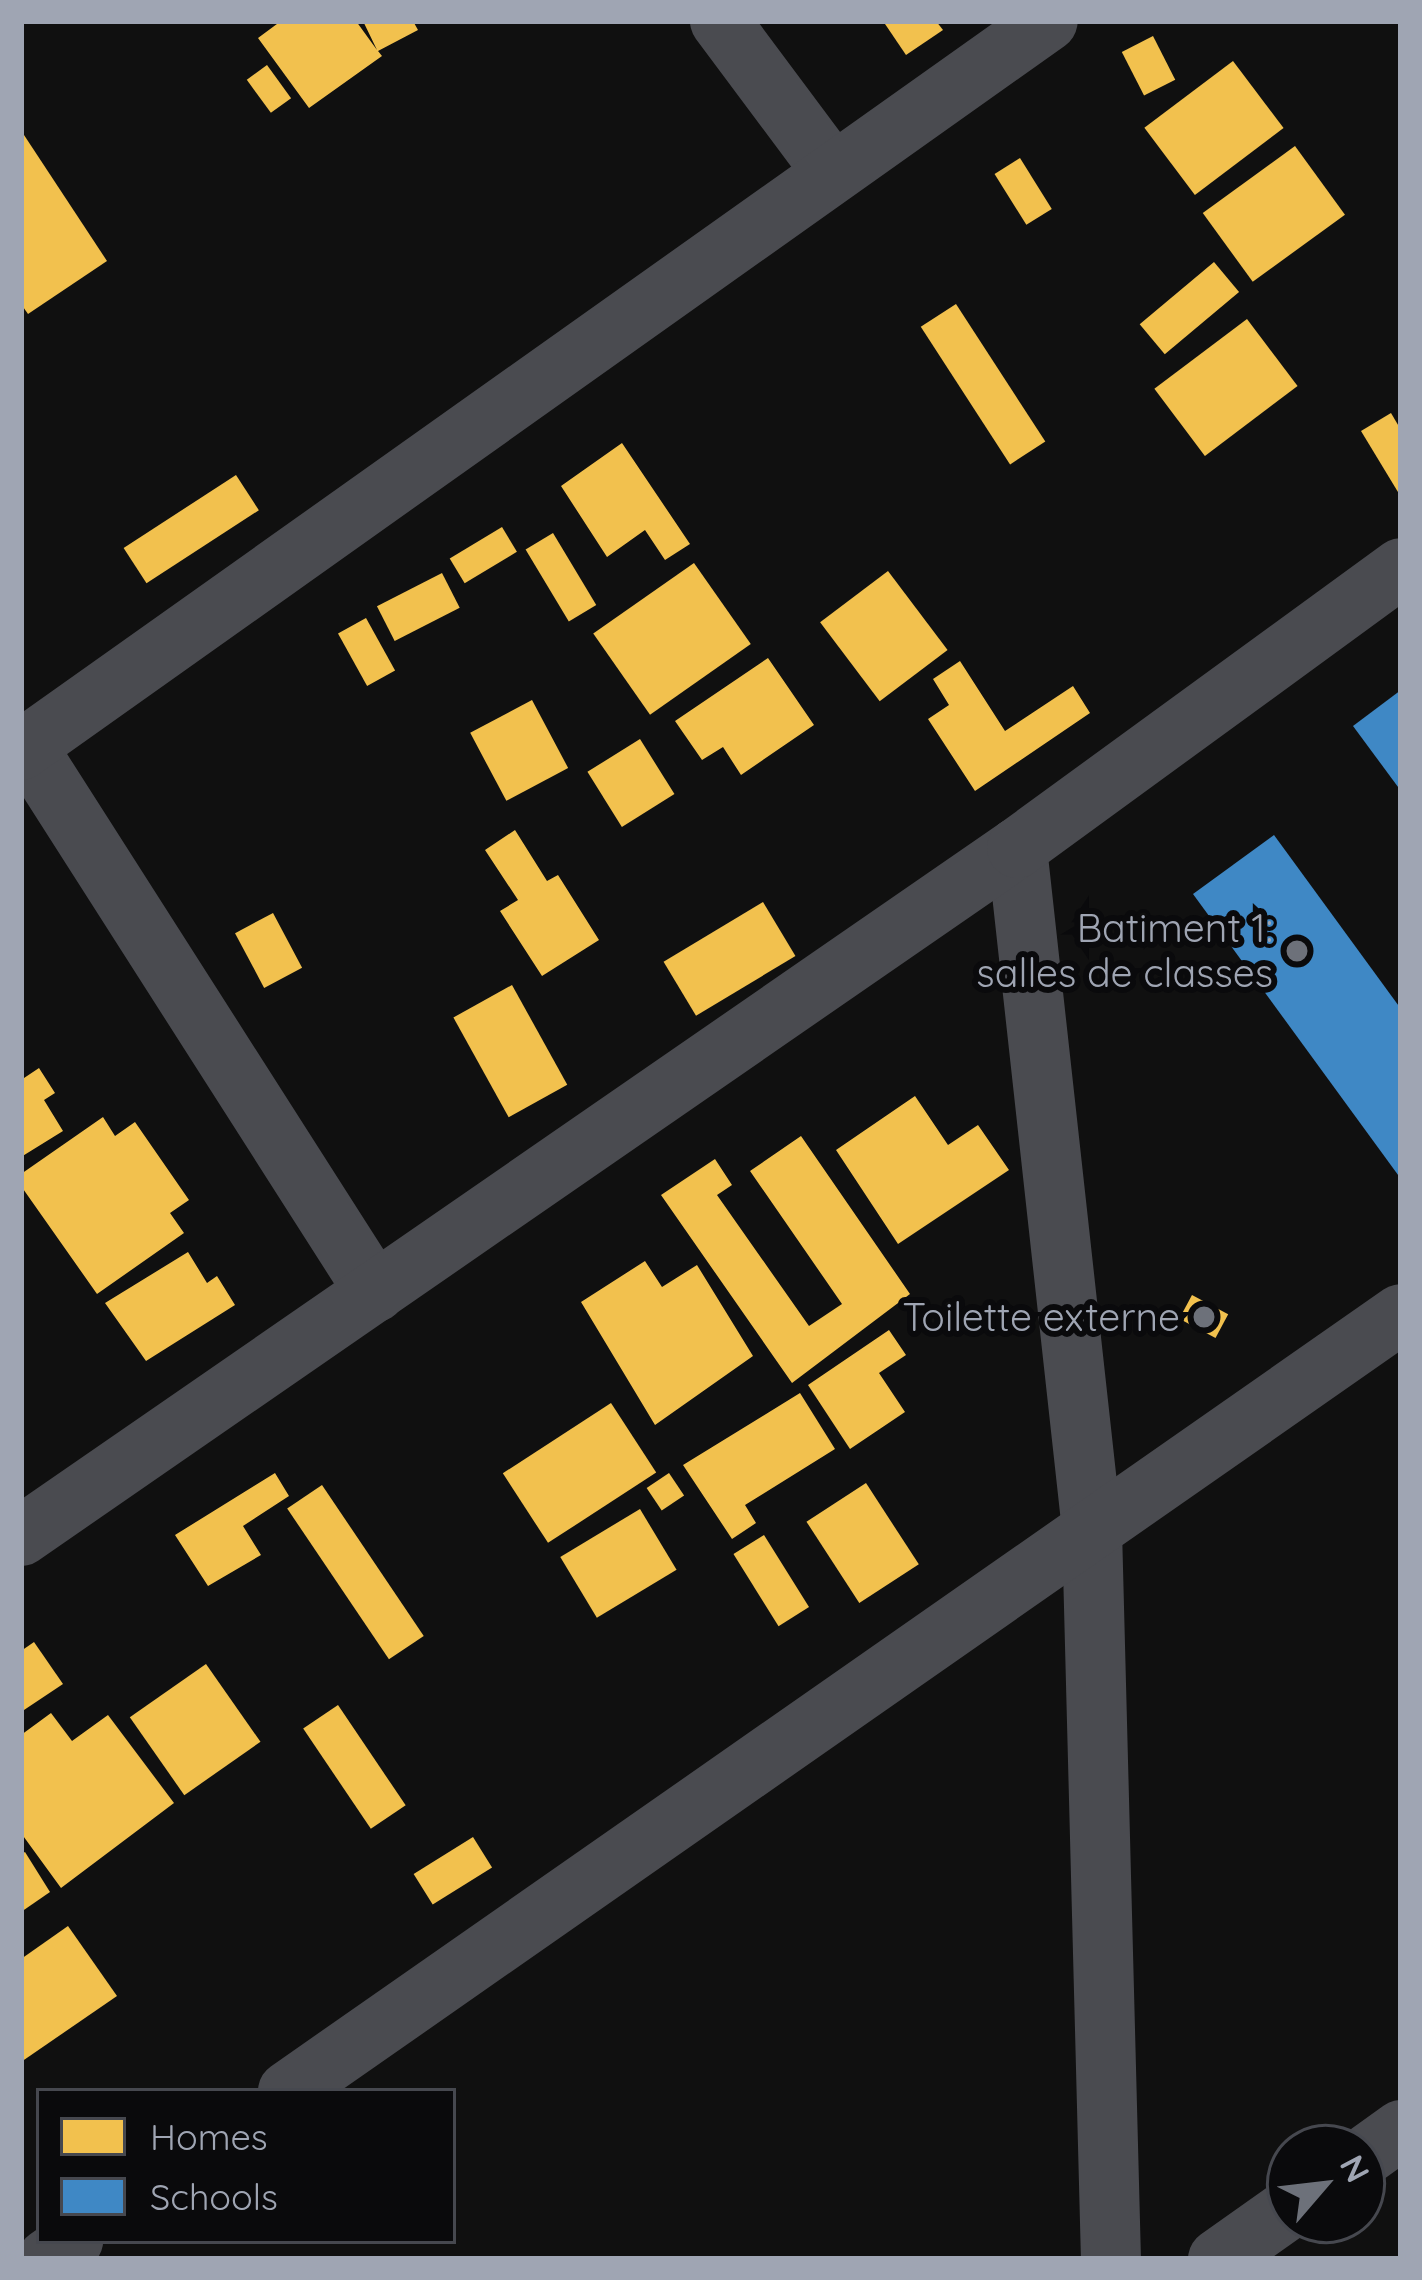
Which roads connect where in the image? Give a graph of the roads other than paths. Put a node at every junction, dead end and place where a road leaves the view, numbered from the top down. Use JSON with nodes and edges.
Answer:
{"nodes":[{"id":1,"x":720,"y":21,"type":"edge"},
{"id":2,"x":1048,"y":21,"type":"edge"},
{"id":3,"x":831,"y":170,"type":"junction"},
{"id":4,"x":1401,"y":568,"type":"edge"},
{"id":5,"x":24,"y":748,"type":"edge"},
{"id":6,"x":1017,"y":848,"type":"junction"},
{"id":7,"x":375,"y":1292,"type":"junction"},
{"id":8,"x":1401,"y":1314,"type":"edge"},
{"id":9,"x":1092,"y":1530,"type":"junction"},
{"id":10,"x":21,"y":1535,"type":"edge"},
{"id":11,"x":292,"y":2088,"type":"edge"},
{"id":12,"x":1266,"y":2225,"type":"edge"},
{"id":13,"x":1111,"y":2259,"type":"edge"},
{"id":14,"x":1218,"y":2259,"type":"edge"}],
"edges":[{"from":1,"to":3,"type":"street"},
{"from":2,"to":3,"type":"street"},
{"from":3,"to":5,"type":"street"},
{"from":4,"to":6,"type":"street"},
{"from":5,"to":7,"type":"street"},
{"from":6,"to":7,"type":"street"},
{"from":6,"to":9,"type":"street"},
{"from":7,"to":10,"type":"street"},
{"from":8,"to":9,"type":"street"},
{"from":9,"to":11,"type":"street"},
{"from":9,"to":13,"type":"street"},
{"from":12,"to":14,"type":"street"}]}
